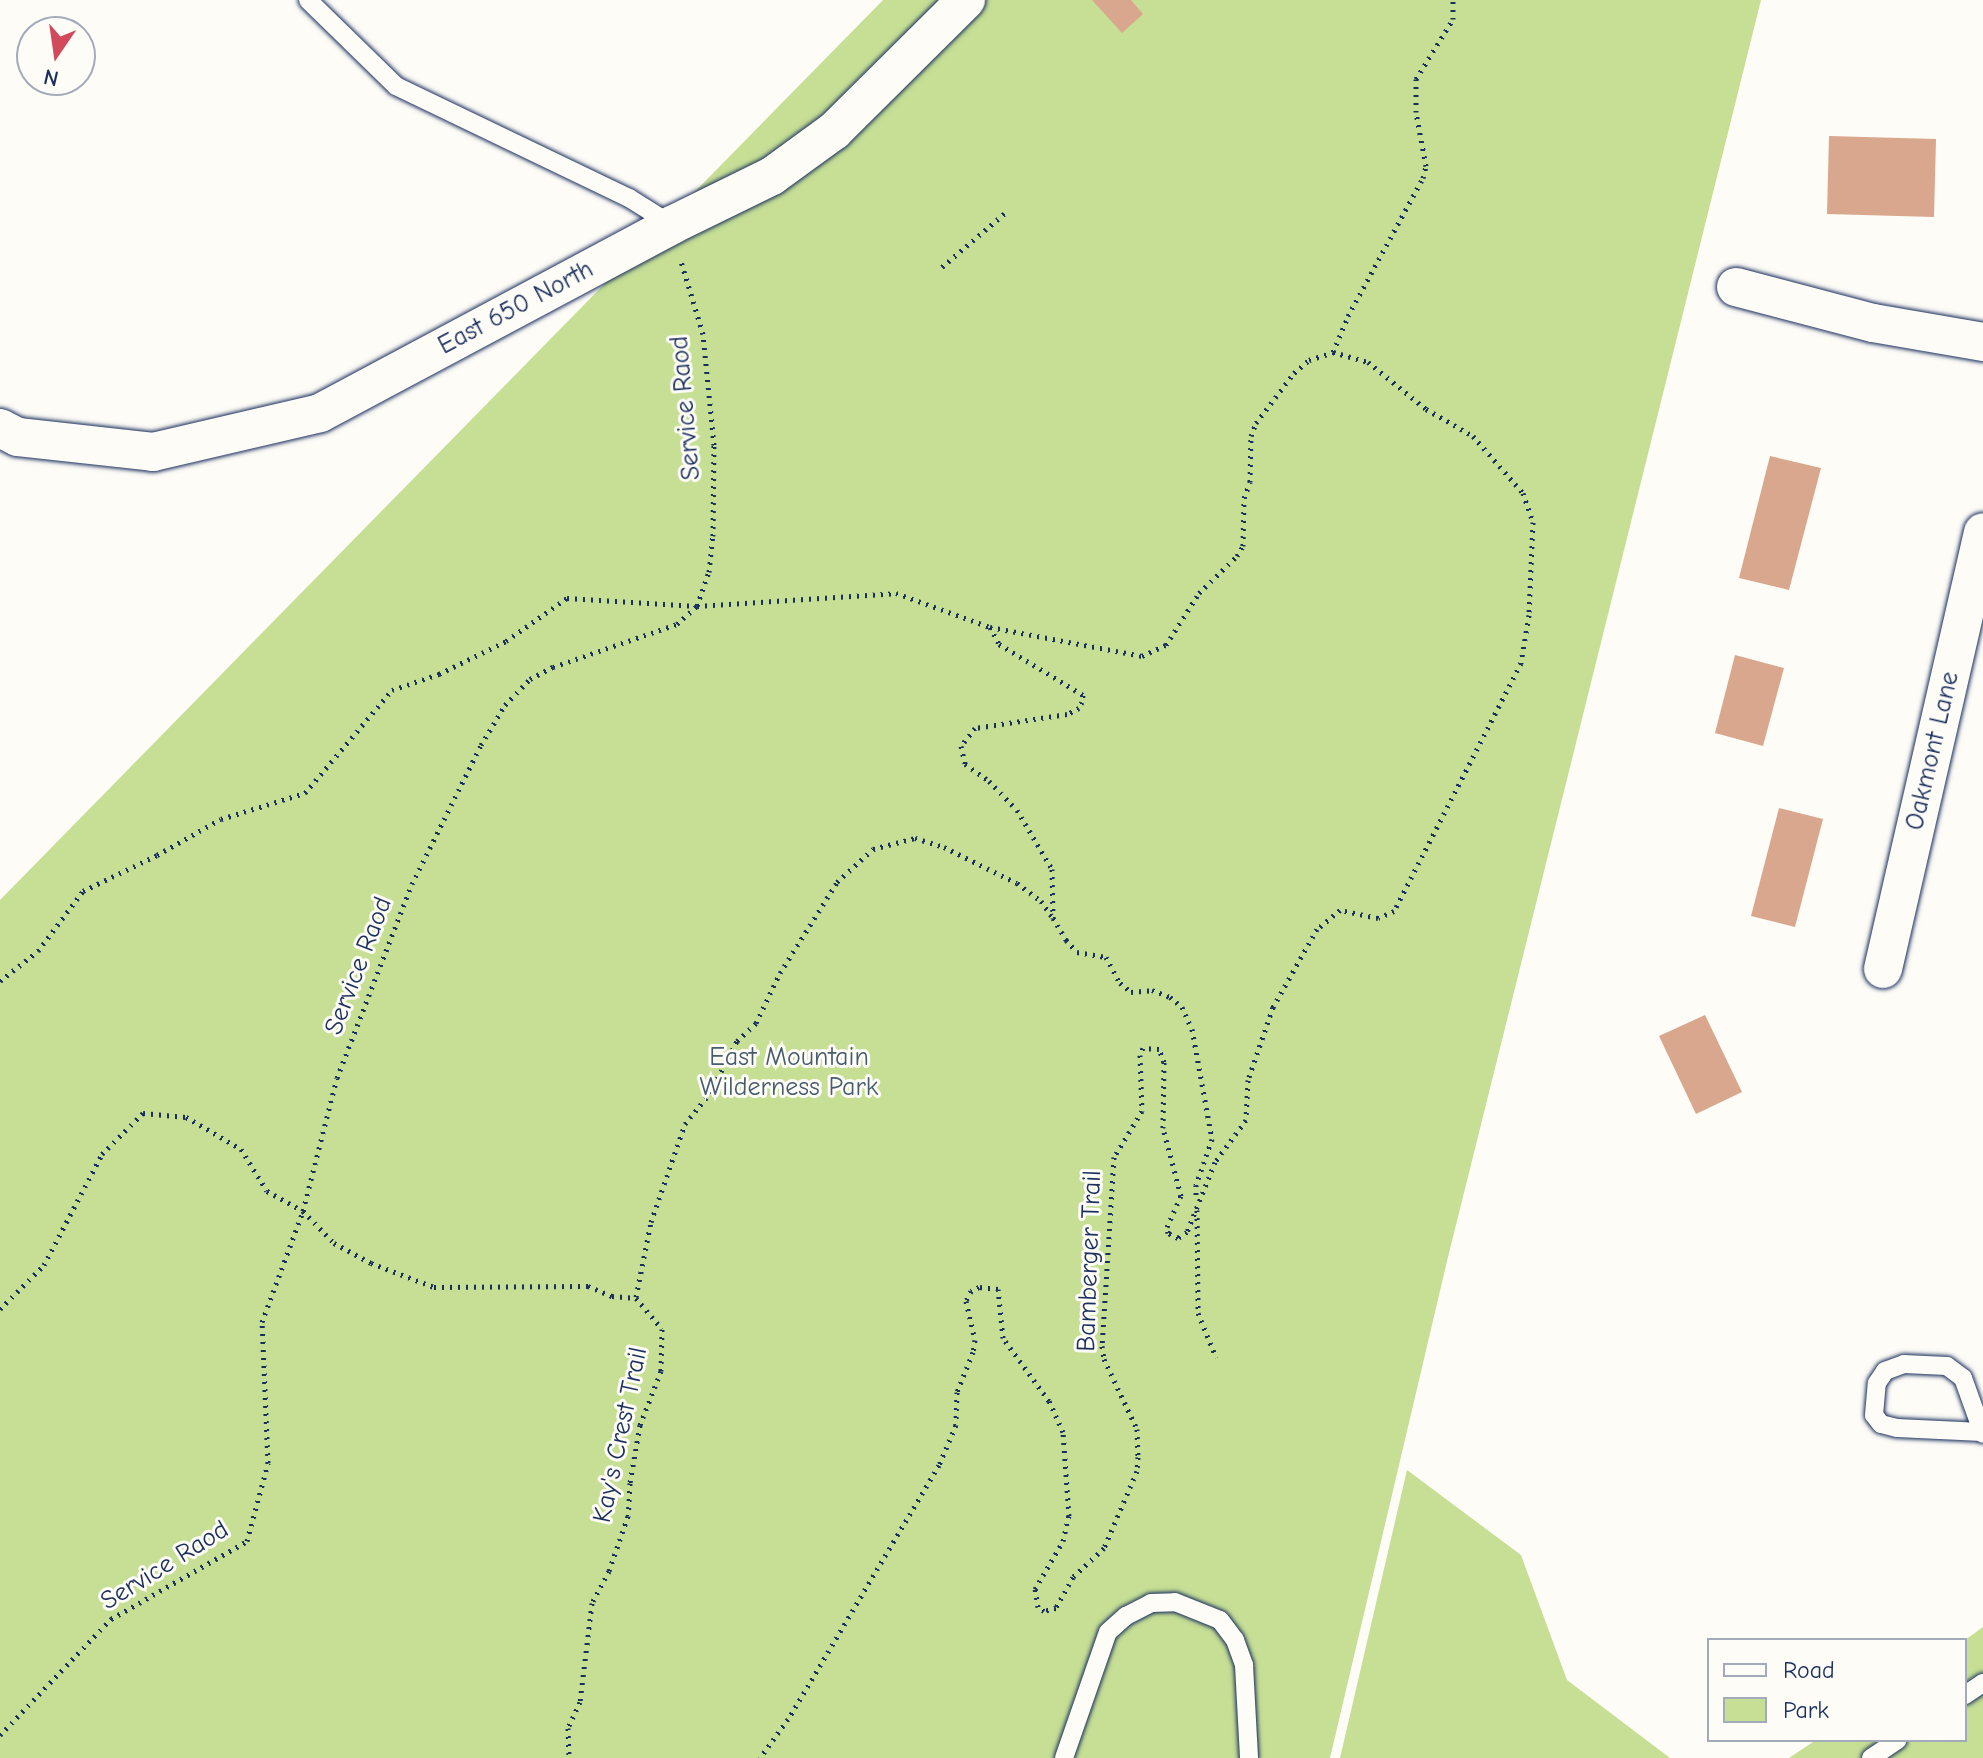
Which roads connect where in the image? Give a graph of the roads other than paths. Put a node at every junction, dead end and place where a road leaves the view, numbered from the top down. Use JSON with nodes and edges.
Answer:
{"nodes":[{"id":1,"x":308,"y":0,"type":"edge"},
{"id":2,"x":966,"y":0,"type":"edge"},
{"id":3,"x":672,"y":225,"type":"junction"},
{"id":4,"x":1736,"y":287,"type":"dead end"},
{"id":5,"x":1983,"y":342,"type":"edge"},
{"id":6,"x":0,"y":428,"type":"edge"},
{"id":7,"x":1983,"y":532,"type":"edge"},
{"id":8,"x":1883,"y":969,"type":"dead end"},
{"id":9,"x":1982,"y":1433,"type":"edge"},
{"id":10,"x":1895,"y":1742,"type":"edge"},
{"id":11,"x":1064,"y":1758,"type":"edge"},
{"id":12,"x":1249,"y":1758,"type":"edge"},
{"id":13,"x":1871,"y":1758,"type":"edge"}],
"edges":[{"from":1,"to":3,"type":"lane"},
{"from":2,"to":3,"type":"street","name":"East 650 North"},
{"from":3,"to":6,"type":"street","name":"East 650 North"},
{"from":4,"to":5,"type":"street"},
{"from":7,"to":8,"type":"street","name":"Oakmont Lane"},
{"from":9,"to":9,"type":"lane"},
{"from":10,"to":13,"type":"lane"},
{"from":11,"to":12,"type":"lane"}]}
